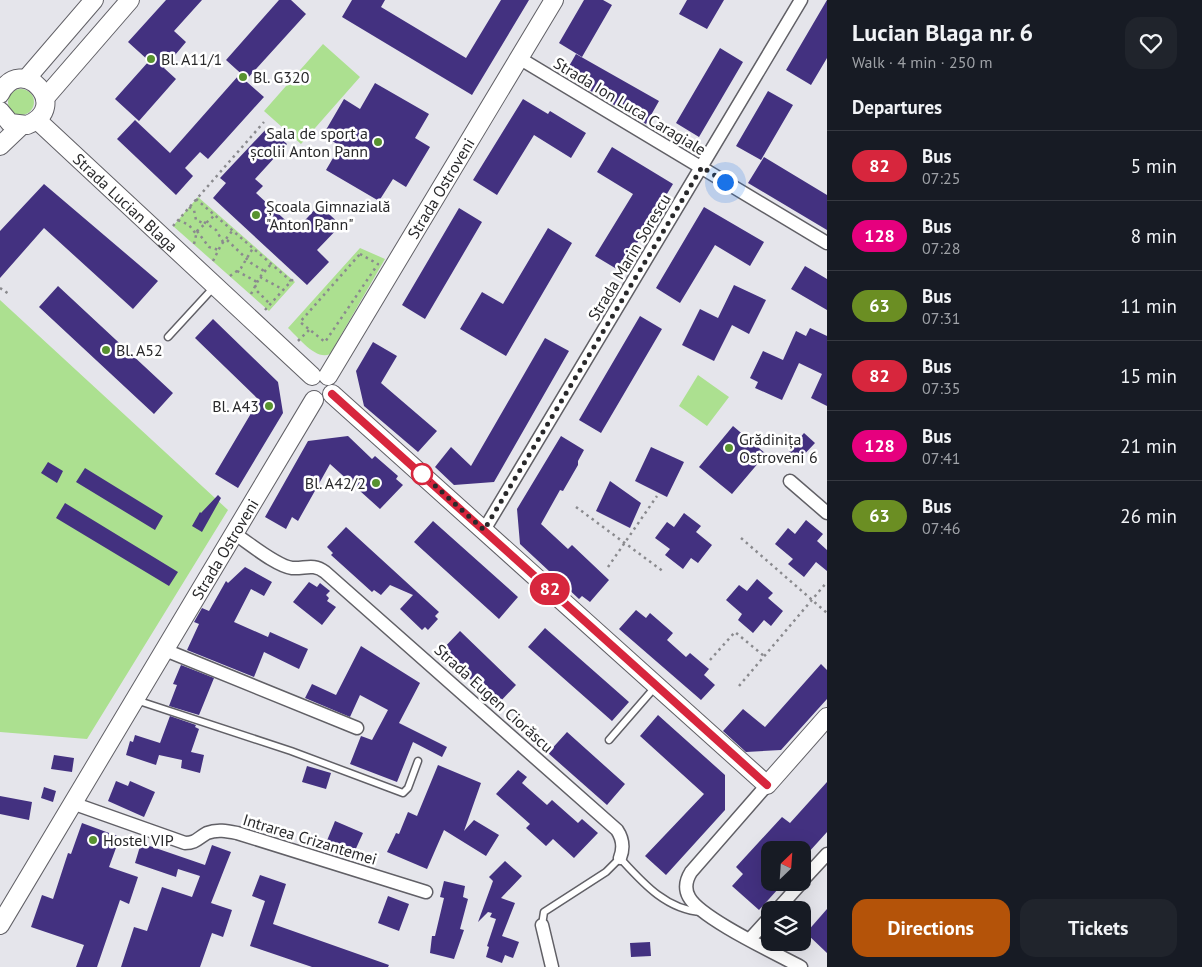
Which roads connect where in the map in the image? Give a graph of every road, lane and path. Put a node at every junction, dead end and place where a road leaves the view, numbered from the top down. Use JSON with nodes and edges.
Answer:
{"nodes":[{"id":1,"x":94,"y":0,"type":"edge"},
{"id":2,"x":130,"y":0,"type":"edge"},
{"id":3,"x":554,"y":0,"type":"edge"},
{"id":4,"x":801,"y":0,"type":"edge"},
{"id":5,"x":520,"y":58,"type":"junction"},
{"id":6,"x":26,"y":79,"type":"junction"},
{"id":7,"x":2,"y":87,"type":"edge"},
{"id":8,"x":45,"y":98,"type":"junction"},
{"id":9,"x":0,"y":110,"type":"edge"},
{"id":10,"x":264,"y":122,"type":"dead end"},
{"id":11,"x":29,"y":123,"type":"junction"},
{"id":12,"x":0,"y":146,"type":"edge"},
{"id":13,"x":702,"y":167,"type":"junction"},
{"id":14,"x":196,"y":199,"type":"junction"},
{"id":15,"x":189,"y":207,"type":"junction"},
{"id":16,"x":215,"y":215,"type":"junction"},
{"id":17,"x":178,"y":220,"type":"junction"},
{"id":18,"x":204,"y":223,"type":"junction"},
{"id":19,"x":233,"y":230,"type":"junction"},
{"id":20,"x":197,"y":231,"type":"junction"},
{"id":21,"x":196,"y":235,"type":"junction"},
{"id":22,"x":162,"y":238,"type":"junction"},
{"id":23,"x":227,"y":240,"type":"junction"},
{"id":24,"x":223,"y":242,"type":"junction"},
{"id":25,"x":827,"y":243,"type":"edge"},
{"id":26,"x":194,"y":244,"type":"dead end"},
{"id":27,"x":253,"y":248,"type":"junction"},
{"id":28,"x":218,"y":250,"type":"junction"},
{"id":29,"x":248,"y":258,"type":"junction"},
{"id":30,"x":213,"y":261,"type":"dead end"},
{"id":31,"x":271,"y":264,"type":"junction"},
{"id":32,"x":264,"y":271,"type":"junction"},
{"id":33,"x":237,"y":272,"type":"junction"},
{"id":34,"x":230,"y":276,"type":"dead end"},
{"id":35,"x":260,"y":277,"type":"junction"},
{"id":36,"x":294,"y":278,"type":"dead end"},
{"id":37,"x":291,"y":281,"type":"junction"},
{"id":38,"x":257,"y":282,"type":"junction"},
{"id":39,"x":255,"y":286,"type":"junction"},
{"id":40,"x":214,"y":287,"type":"junction"},
{"id":41,"x":0,"y":288,"type":"edge"},
{"id":42,"x":284,"y":290,"type":"junction"},
{"id":43,"x":9,"y":294,"type":"dead end"},
{"id":44,"x":250,"y":294,"type":"dead end"},
{"id":45,"x":270,"y":304,"type":"junction"},
{"id":46,"x":254,"y":323,"type":"junction"},
{"id":47,"x":309,"y":330,"type":"joint"},
{"id":48,"x":168,"y":337,"type":"dead end"},
{"id":49,"x":320,"y":376,"type":"junction"},
{"id":50,"x":332,"y":394,"type":"junction"},
{"id":51,"x":314,"y":400,"type":"junction"},
{"id":52,"x":790,"y":481,"type":"dead end"},
{"id":53,"x":657,"y":496,"type":"dead end"},
{"id":54,"x":576,"y":507,"type":"dead end"},
{"id":55,"x":827,"y":514,"type":"edge"},
{"id":56,"x":484,"y":530,"type":"junction"},
{"id":57,"x":234,"y":534,"type":"junction"},
{"id":58,"x":741,"y":538,"type":"dead end"},
{"id":59,"x":625,"y":543,"type":"junction"},
{"id":60,"x":608,"y":567,"type":"dead end"},
{"id":61,"x":664,"y":572,"type":"dead end"},
{"id":62,"x":827,"y":582,"type":"edge"},
{"id":63,"x":812,"y":600,"type":"junction"},
{"id":64,"x":827,"y":613,"type":"edge"},
{"id":65,"x":165,"y":650,"type":"junction"},
{"id":66,"x":764,"y":656,"type":"junction"},
{"id":67,"x":710,"y":660,"type":"dead end"},
{"id":68,"x":656,"y":685,"type":"junction"},
{"id":69,"x":738,"y":686,"type":"dead end"},
{"id":70,"x":135,"y":700,"type":"junction"},
{"id":71,"x":825,"y":722,"type":"edge"},
{"id":72,"x":357,"y":728,"type":"dead end"},
{"id":73,"x":609,"y":740,"type":"dead end"},
{"id":74,"x":418,"y":761,"type":"dead end"},
{"id":75,"x":767,"y":785,"type":"junction"},
{"id":76,"x":72,"y":803,"type":"junction"},
{"id":77,"x":827,"y":854,"type":"edge"},
{"id":78,"x":620,"y":858,"type":"junction"},
{"id":79,"x":811,"y":872,"type":"edge"},
{"id":80,"x":794,"y":891,"type":"edge"},
{"id":81,"x":426,"y":892,"type":"dead end"},
{"id":82,"x":785,"y":901,"type":"edge"},
{"id":83,"x":703,"y":912,"type":"junction"},
{"id":84,"x":0,"y":925,"type":"edge"},
{"id":85,"x":542,"y":926,"type":"joint"},
{"id":86,"x":761,"y":927,"type":"edge"},
{"id":87,"x":750,"y":939,"type":"junction"},
{"id":88,"x":552,"y":967,"type":"edge"},
{"id":89,"x":801,"y":967,"type":"edge"}],
"edges":[{"from":1,"to":6,"type":"street"},
{"from":2,"to":8,"type":"street"},
{"from":3,"to":5,"type":"street","name":"Strada Ostroveni"},
{"from":4,"to":13,"type":"street","name":"Strada Marin Sorescu"},
{"from":5,"to":13,"type":"street","name":"Strada Ion Luca Caragiale"},
{"from":5,"to":49,"type":"street","name":"Strada Ostroveni"},
{"from":6,"to":7,"type":"street"},
{"from":6,"to":8,"type":"street"},
{"from":8,"to":11,"type":"street"},
{"from":9,"to":11,"type":"street","name":"Strada Lucian Blaga"},
{"from":10,"to":14,"type":"path"},
{"from":11,"to":12,"type":"street"},
{"from":11,"to":22,"type":"street","name":"Strada Lucian Blaga"},
{"from":13,"to":25,"type":"street","name":"Strada Ion Luca Caragiale"},
{"from":13,"to":56,"type":"street","name":"Strada Marin Sorescu"},
{"from":14,"to":15,"type":"path"},
{"from":14,"to":16,"type":"path"},
{"from":15,"to":17,"type":"path"},
{"from":15,"to":18,"type":"path"},
{"from":16,"to":18,"type":"path"},
{"from":16,"to":19,"type":"path"},
{"from":17,"to":21,"type":"path"},
{"from":17,"to":22,"type":"path"},
{"from":18,"to":20,"type":"path"},
{"from":18,"to":24,"type":"path"},
{"from":19,"to":23,"type":"path"},
{"from":19,"to":27,"type":"path"},
{"from":20,"to":21,"type":"path"},
{"from":20,"to":28,"type":"path"},
{"from":21,"to":26,"type":"path"},
{"from":22,"to":40,"type":"street","name":"Strada Lucian Blaga"},
{"from":23,"to":24,"type":"path"},
{"from":23,"to":29,"type":"path"},
{"from":24,"to":28,"type":"path"},
{"from":27,"to":29,"type":"path"},
{"from":27,"to":31,"type":"path"},
{"from":28,"to":30,"type":"path"},
{"from":29,"to":32,"type":"path"},
{"from":29,"to":33,"type":"path"},
{"from":31,"to":32,"type":"path"},
{"from":31,"to":37,"type":"path"},
{"from":32,"to":35,"type":"path"},
{"from":33,"to":34,"type":"path"},
{"from":33,"to":38,"type":"path"},
{"from":35,"to":38,"type":"path"},
{"from":35,"to":42,"type":"path"},
{"from":36,"to":37,"type":"path"},
{"from":37,"to":42,"type":"path"},
{"from":38,"to":39,"type":"path"},
{"from":39,"to":44,"type":"path"},
{"from":39,"to":45,"type":"path"},
{"from":40,"to":46,"type":"street","name":"Strada Lucian Blaga"},
{"from":40,"to":48,"type":"lane"},
{"from":41,"to":43,"type":"path"},
{"from":42,"to":45,"type":"path"},
{"from":45,"to":46,"type":"path"},
{"from":46,"to":49,"type":"street","name":"Strada Lucian Blaga"},
{"from":47,"to":47,"type":"path"},
{"from":49,"to":50,"type":"street"},
{"from":49,"to":51,"type":"street"},
{"from":50,"to":51,"type":"street"},
{"from":50,"to":56,"type":"street"},
{"from":51,"to":57,"type":"street","name":"Strada Ostroveni"},
{"from":52,"to":55,"type":"street"},
{"from":53,"to":59,"type":"path"},
{"from":54,"to":59,"type":"path"},
{"from":56,"to":68,"type":"street"},
{"from":57,"to":65,"type":"street","name":"Strada Ostroveni"},
{"from":57,"to":78,"type":"street","name":"Strada Eugen Ciorăscu"},
{"from":58,"to":63,"type":"path"},
{"from":59,"to":60,"type":"path"},
{"from":59,"to":61,"type":"path"},
{"from":62,"to":63,"type":"path"},
{"from":63,"to":64,"type":"path"},
{"from":63,"to":66,"type":"path"},
{"from":65,"to":70,"type":"street","name":"Strada Ostroveni"},
{"from":65,"to":72,"type":"street"},
{"from":66,"to":67,"type":"path"},
{"from":66,"to":69,"type":"path"},
{"from":68,"to":73,"type":"lane"},
{"from":68,"to":75,"type":"street"},
{"from":70,"to":74,"type":"lane"},
{"from":70,"to":76,"type":"street","name":"Strada Ostroveni"},
{"from":71,"to":75,"type":"street"},
{"from":75,"to":83,"type":"street"},
{"from":76,"to":81,"type":"street","name":"Intrarea Crizantemei"},
{"from":76,"to":84,"type":"street","name":"Strada Ostroveni"},
{"from":77,"to":79,"type":"street"},
{"from":78,"to":83,"type":"lane"},
{"from":78,"to":85,"type":"lane"},
{"from":80,"to":82,"type":"street"},
{"from":83,"to":87,"type":"street"},
{"from":85,"to":88,"type":"street"},
{"from":86,"to":87,"type":"street"},
{"from":87,"to":89,"type":"street"}]}
